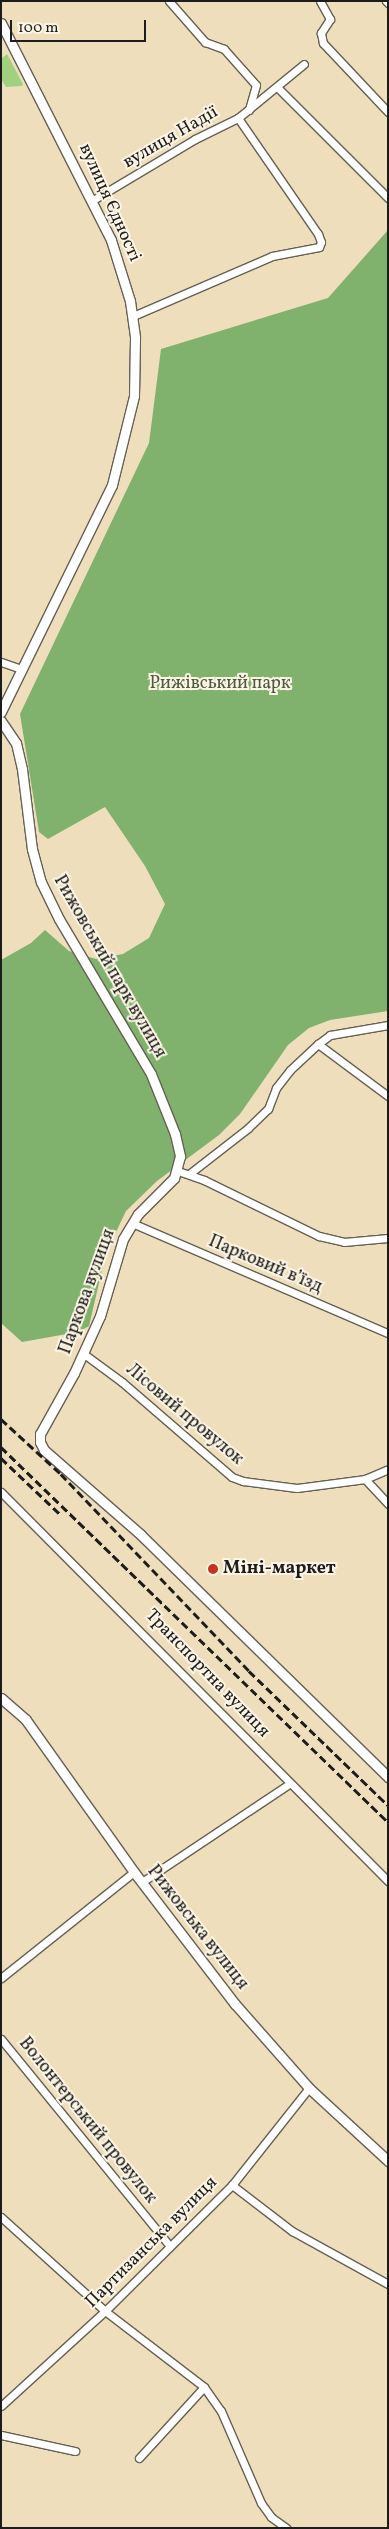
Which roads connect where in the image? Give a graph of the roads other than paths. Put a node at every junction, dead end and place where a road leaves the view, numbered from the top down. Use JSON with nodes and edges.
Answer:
{"nodes":[{"id":1,"x":169,"y":1,"type":"edge"},
{"id":2,"x":320,"y":1,"type":"edge"},
{"id":3,"x":1,"y":23,"type":"edge"},
{"id":4,"x":304,"y":64,"type":"dead end"},
{"id":5,"x":278,"y":88,"type":"junction"},
{"id":6,"x":249,"y":110,"type":"junction"},
{"id":7,"x":388,"y":112,"type":"edge"},
{"id":8,"x":238,"y":118,"type":"junction"},
{"id":9,"x":388,"y":198,"type":"edge"},
{"id":10,"x":93,"y":200,"type":"junction"},
{"id":11,"x":133,"y":316,"type":"junction"},
{"id":12,"x":1,"y":662,"type":"edge"},
{"id":13,"x":21,"y":670,"type":"junction"},
{"id":14,"x":1,"y":712,"type":"edge"},
{"id":15,"x":1,"y":721,"type":"edge"},
{"id":16,"x":388,"y":1025,"type":"edge"},
{"id":17,"x":318,"y":1044,"type":"junction"},
{"id":18,"x":388,"y":1096,"type":"edge"},
{"id":19,"x":178,"y":1171,"type":"junction"},
{"id":20,"x":189,"y":1174,"type":"junction"},
{"id":21,"x":132,"y":1223,"type":"junction"},
{"id":22,"x":388,"y":1238,"type":"edge"},
{"id":23,"x":388,"y":1333,"type":"edge"},
{"id":24,"x":84,"y":1354,"type":"junction"},
{"id":25,"x":388,"y":1469,"type":"edge"},
{"id":26,"x":365,"y":1479,"type":"junction"},
{"id":27,"x":1,"y":1492,"type":"edge"},
{"id":28,"x":388,"y":1504,"type":"edge"},
{"id":29,"x":1,"y":1698,"type":"edge"},
{"id":30,"x":388,"y":1777,"type":"edge"},
{"id":31,"x":289,"y":1784,"type":"junction"},
{"id":32,"x":134,"y":1872,"type":"junction"},
{"id":33,"x":388,"y":1881,"type":"edge"},
{"id":34,"x":142,"y":1882,"type":"junction"},
{"id":35,"x":1,"y":1978,"type":"edge"},
{"id":36,"x":1,"y":2039,"type":"edge"},
{"id":37,"x":309,"y":2088,"type":"junction"},
{"id":38,"x":388,"y":2161,"type":"edge"},
{"id":39,"x":232,"y":2185,"type":"junction"},
{"id":40,"x":1,"y":2218,"type":"edge"},
{"id":41,"x":169,"y":2245,"type":"junction"},
{"id":42,"x":388,"y":2284,"type":"edge"},
{"id":43,"x":105,"y":2311,"type":"junction"},
{"id":44,"x":204,"y":2387,"type":"junction"},
{"id":45,"x":1,"y":2406,"type":"edge"},
{"id":46,"x":1,"y":2435,"type":"edge"},
{"id":47,"x":75,"y":2451,"type":"dead end"},
{"id":48,"x":139,"y":2458,"type":"dead end"},
{"id":49,"x":286,"y":2528,"type":"edge"}],
"edges":[{"from":1,"to":6,"type":"street"},
{"from":2,"to":7,"type":"street"},
{"from":3,"to":10,"type":"street","name":"вулиця Єдності"},
{"from":4,"to":5,"type":"street","name":"вулиця Надії"},
{"from":5,"to":6,"type":"street","name":"вулиця Надії"},
{"from":5,"to":9,"type":"street"},
{"from":6,"to":8,"type":"street","name":"вулиця Надії"},
{"from":8,"to":10,"type":"street","name":"вулиця Надії"},
{"from":8,"to":11,"type":"street","name":"вулиця Надії"},
{"from":10,"to":11,"type":"street","name":"вулиця Єдності"},
{"from":11,"to":13,"type":"street","name":"вулиця Єдності"},
{"from":12,"to":13,"type":"street"},
{"from":13,"to":14,"type":"street","name":"вулиця Єдності"},
{"from":15,"to":19,"type":"street","name":"Рижовський парк вулиця"},
{"from":16,"to":17,"type":"street"},
{"from":17,"to":18,"type":"street"},
{"from":17,"to":20,"type":"street"},
{"from":19,"to":20,"type":"street"},
{"from":19,"to":21,"type":"street","name":"Паркова вулиця"},
{"from":20,"to":22,"type":"street"},
{"from":21,"to":23,"type":"street","name":"Парковий в’їзд"},
{"from":21,"to":24,"type":"street","name":"Паркова вулиця"},
{"from":24,"to":26,"type":"street","name":"Лісовий провулок"},
{"from":24,"to":30,"type":"street","name":"Паркова вулиця"},
{"from":25,"to":26,"type":"street","name":"Лісовий провулок"},
{"from":26,"to":28,"type":"street"},
{"from":27,"to":31,"type":"street","name":"Транспортна вулиця"},
{"from":29,"to":32,"type":"street","name":"Рижовська вулиця"},
{"from":31,"to":33,"type":"street","name":"Транспортна вулиця"},
{"from":31,"to":34,"type":"street"},
{"from":32,"to":34,"type":"street","name":"Рижовська вулиця"},
{"from":32,"to":35,"type":"street"},
{"from":34,"to":37,"type":"street","name":"Рижовська вулиця"},
{"from":36,"to":41,"type":"street","name":"Волонтерський провулок"},
{"from":37,"to":38,"type":"street","name":"Рижовська вулиця"},
{"from":37,"to":39,"type":"street","name":"Партизанська вулиця"},
{"from":39,"to":41,"type":"street","name":"Партизанська вулиця"},
{"from":39,"to":42,"type":"street"},
{"from":40,"to":43,"type":"street"},
{"from":41,"to":43,"type":"street","name":"Партизанська вулиця"},
{"from":43,"to":44,"type":"street"},
{"from":43,"to":45,"type":"street","name":"Партизанська вулиця"},
{"from":44,"to":48,"type":"street"},
{"from":44,"to":49,"type":"street"},
{"from":46,"to":47,"type":"street"}]}
